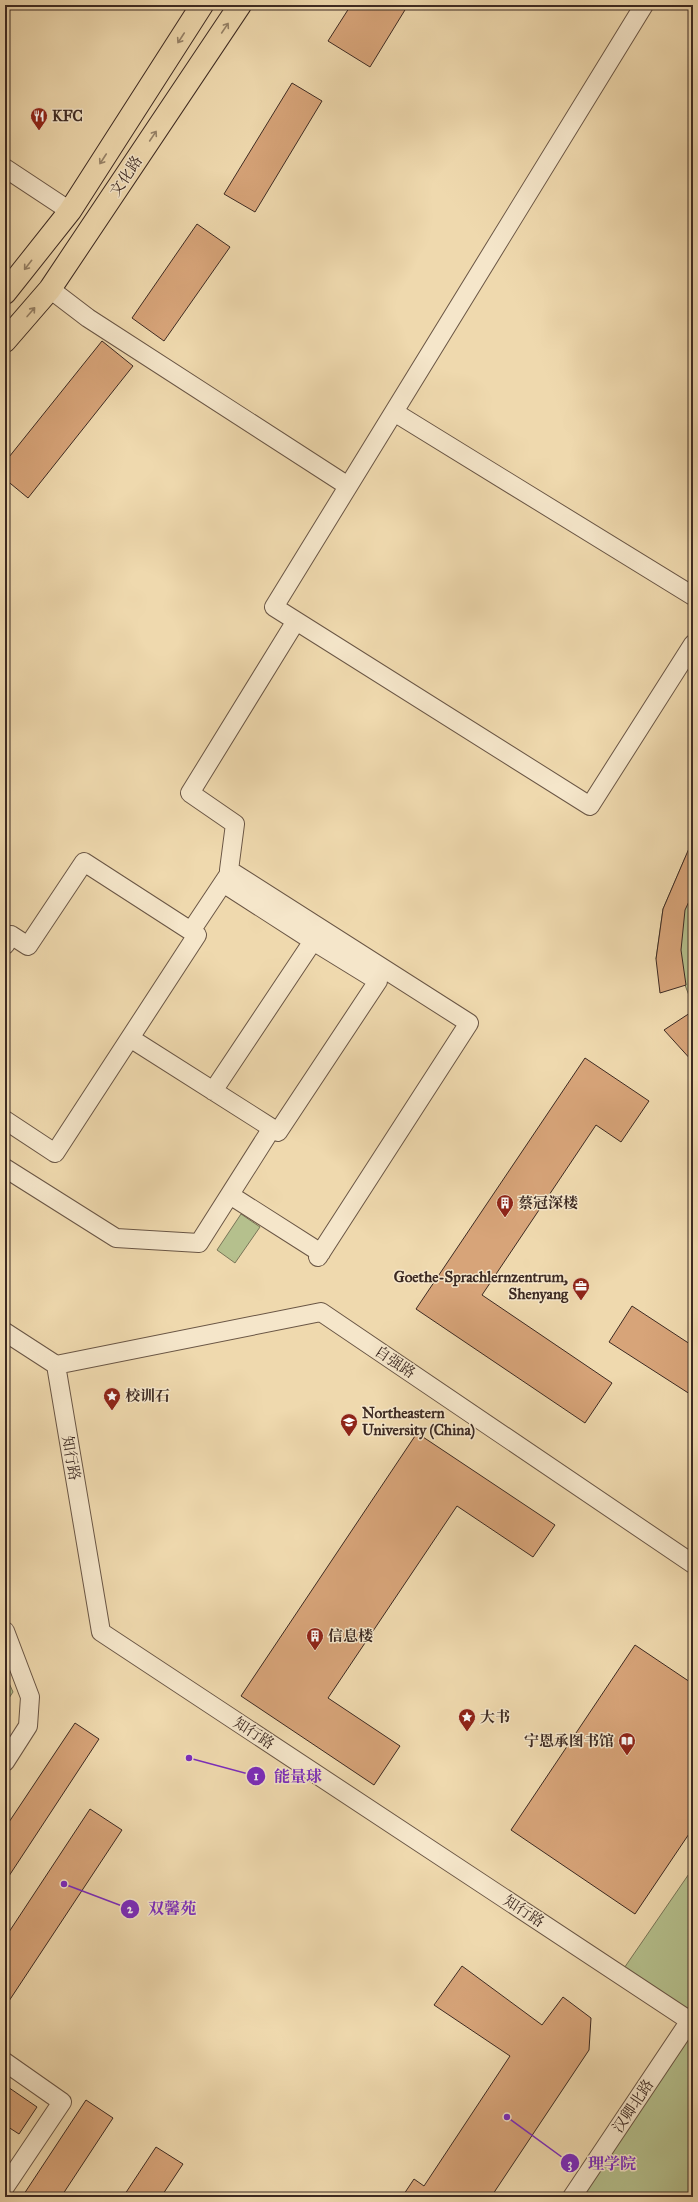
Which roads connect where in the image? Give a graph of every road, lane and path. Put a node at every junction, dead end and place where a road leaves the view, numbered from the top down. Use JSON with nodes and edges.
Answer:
{"nodes":[{"id":1,"x":202,"y":5,"type":"edge"},
{"id":2,"x":240,"y":5,"type":"edge"},
{"id":3,"x":644,"y":5,"type":"edge"},
{"id":4,"x":5,"y":168,"type":"edge"},
{"id":5,"x":70,"y":211,"type":"junction"},
{"id":6,"x":50,"y":289,"type":"junction"},
{"id":7,"x":5,"y":293,"type":"edge"},
{"id":8,"x":5,"y":341,"type":"edge"},
{"id":9,"x":394,"y":412,"type":"junction"},
{"id":10,"x":348,"y":486,"type":"junction"},
{"id":11,"x":693,"y":596,"type":"edge"},
{"id":12,"x":296,"y":621,"type":"junction"},
{"id":13,"x":693,"y":644,"type":"edge"},
{"id":14,"x":227,"y":877,"type":"junction"},
{"id":15,"x":191,"y":932,"type":"junction"},
{"id":16,"x":313,"y":941,"type":"junction"},
{"id":17,"x":5,"y":945,"type":"edge"},
{"id":18,"x":130,"y":1038,"type":"junction"},
{"id":19,"x":213,"y":1091,"type":"junction"},
{"id":20,"x":5,"y":1120,"type":"edge"},
{"id":21,"x":272,"y":1128,"type":"junction"},
{"id":22,"x":5,"y":1168,"type":"edge"},
{"id":23,"x":230,"y":1195,"type":"junction"},
{"id":24,"x":5,"y":1332,"type":"edge"},
{"id":25,"x":56,"y":1365,"type":"junction"},
{"id":26,"x":693,"y":1564,"type":"edge"},
{"id":27,"x":5,"y":1631,"type":"edge"},
{"id":28,"x":5,"y":1762,"type":"edge"},
{"id":29,"x":692,"y":2020,"type":"edge"},
{"id":30,"x":5,"y":2062,"type":"edge"},
{"id":31,"x":5,"y":2188,"type":"edge"},
{"id":32,"x":572,"y":2197,"type":"edge"}],
"edges":[{"from":1,"to":5,"type":"main road","name":"文化路","one_way":true},
{"from":6,"to":2,"type":"main road","name":"文化路","one_way":true},
{"from":3,"to":9,"type":"street"},
{"from":4,"to":5,"type":"street"},
{"from":5,"to":7,"type":"main road","name":"文化路","one_way":true},
{"from":8,"to":6,"type":"main road","name":"文化路","one_way":true},
{"from":6,"to":10,"type":"street"},
{"from":9,"to":10,"type":"street"},
{"from":9,"to":11,"type":"street"},
{"from":10,"to":12,"type":"street"},
{"from":12,"to":13,"type":"street"},
{"from":12,"to":14,"type":"street"},
{"from":14,"to":15,"type":"street"},
{"from":14,"to":16,"type":"street"},
{"from":14,"to":23,"type":"street"},
{"from":15,"to":17,"type":"street"},
{"from":15,"to":18,"type":"street"},
{"from":16,"to":19,"type":"street"},
{"from":16,"to":21,"type":"street"},
{"from":18,"to":19,"type":"street"},
{"from":18,"to":20,"type":"street"},
{"from":19,"to":21,"type":"street"},
{"from":21,"to":23,"type":"street"},
{"from":22,"to":23,"type":"street"},
{"from":24,"to":25,"type":"street"},
{"from":25,"to":26,"type":"street","name":"自强路"},
{"from":25,"to":29,"type":"street","name":"知行路"},
{"from":27,"to":28,"type":"street"},
{"from":29,"to":32,"type":"street","name":"汉卿北路"},
{"from":30,"to":31,"type":"street"}]}
